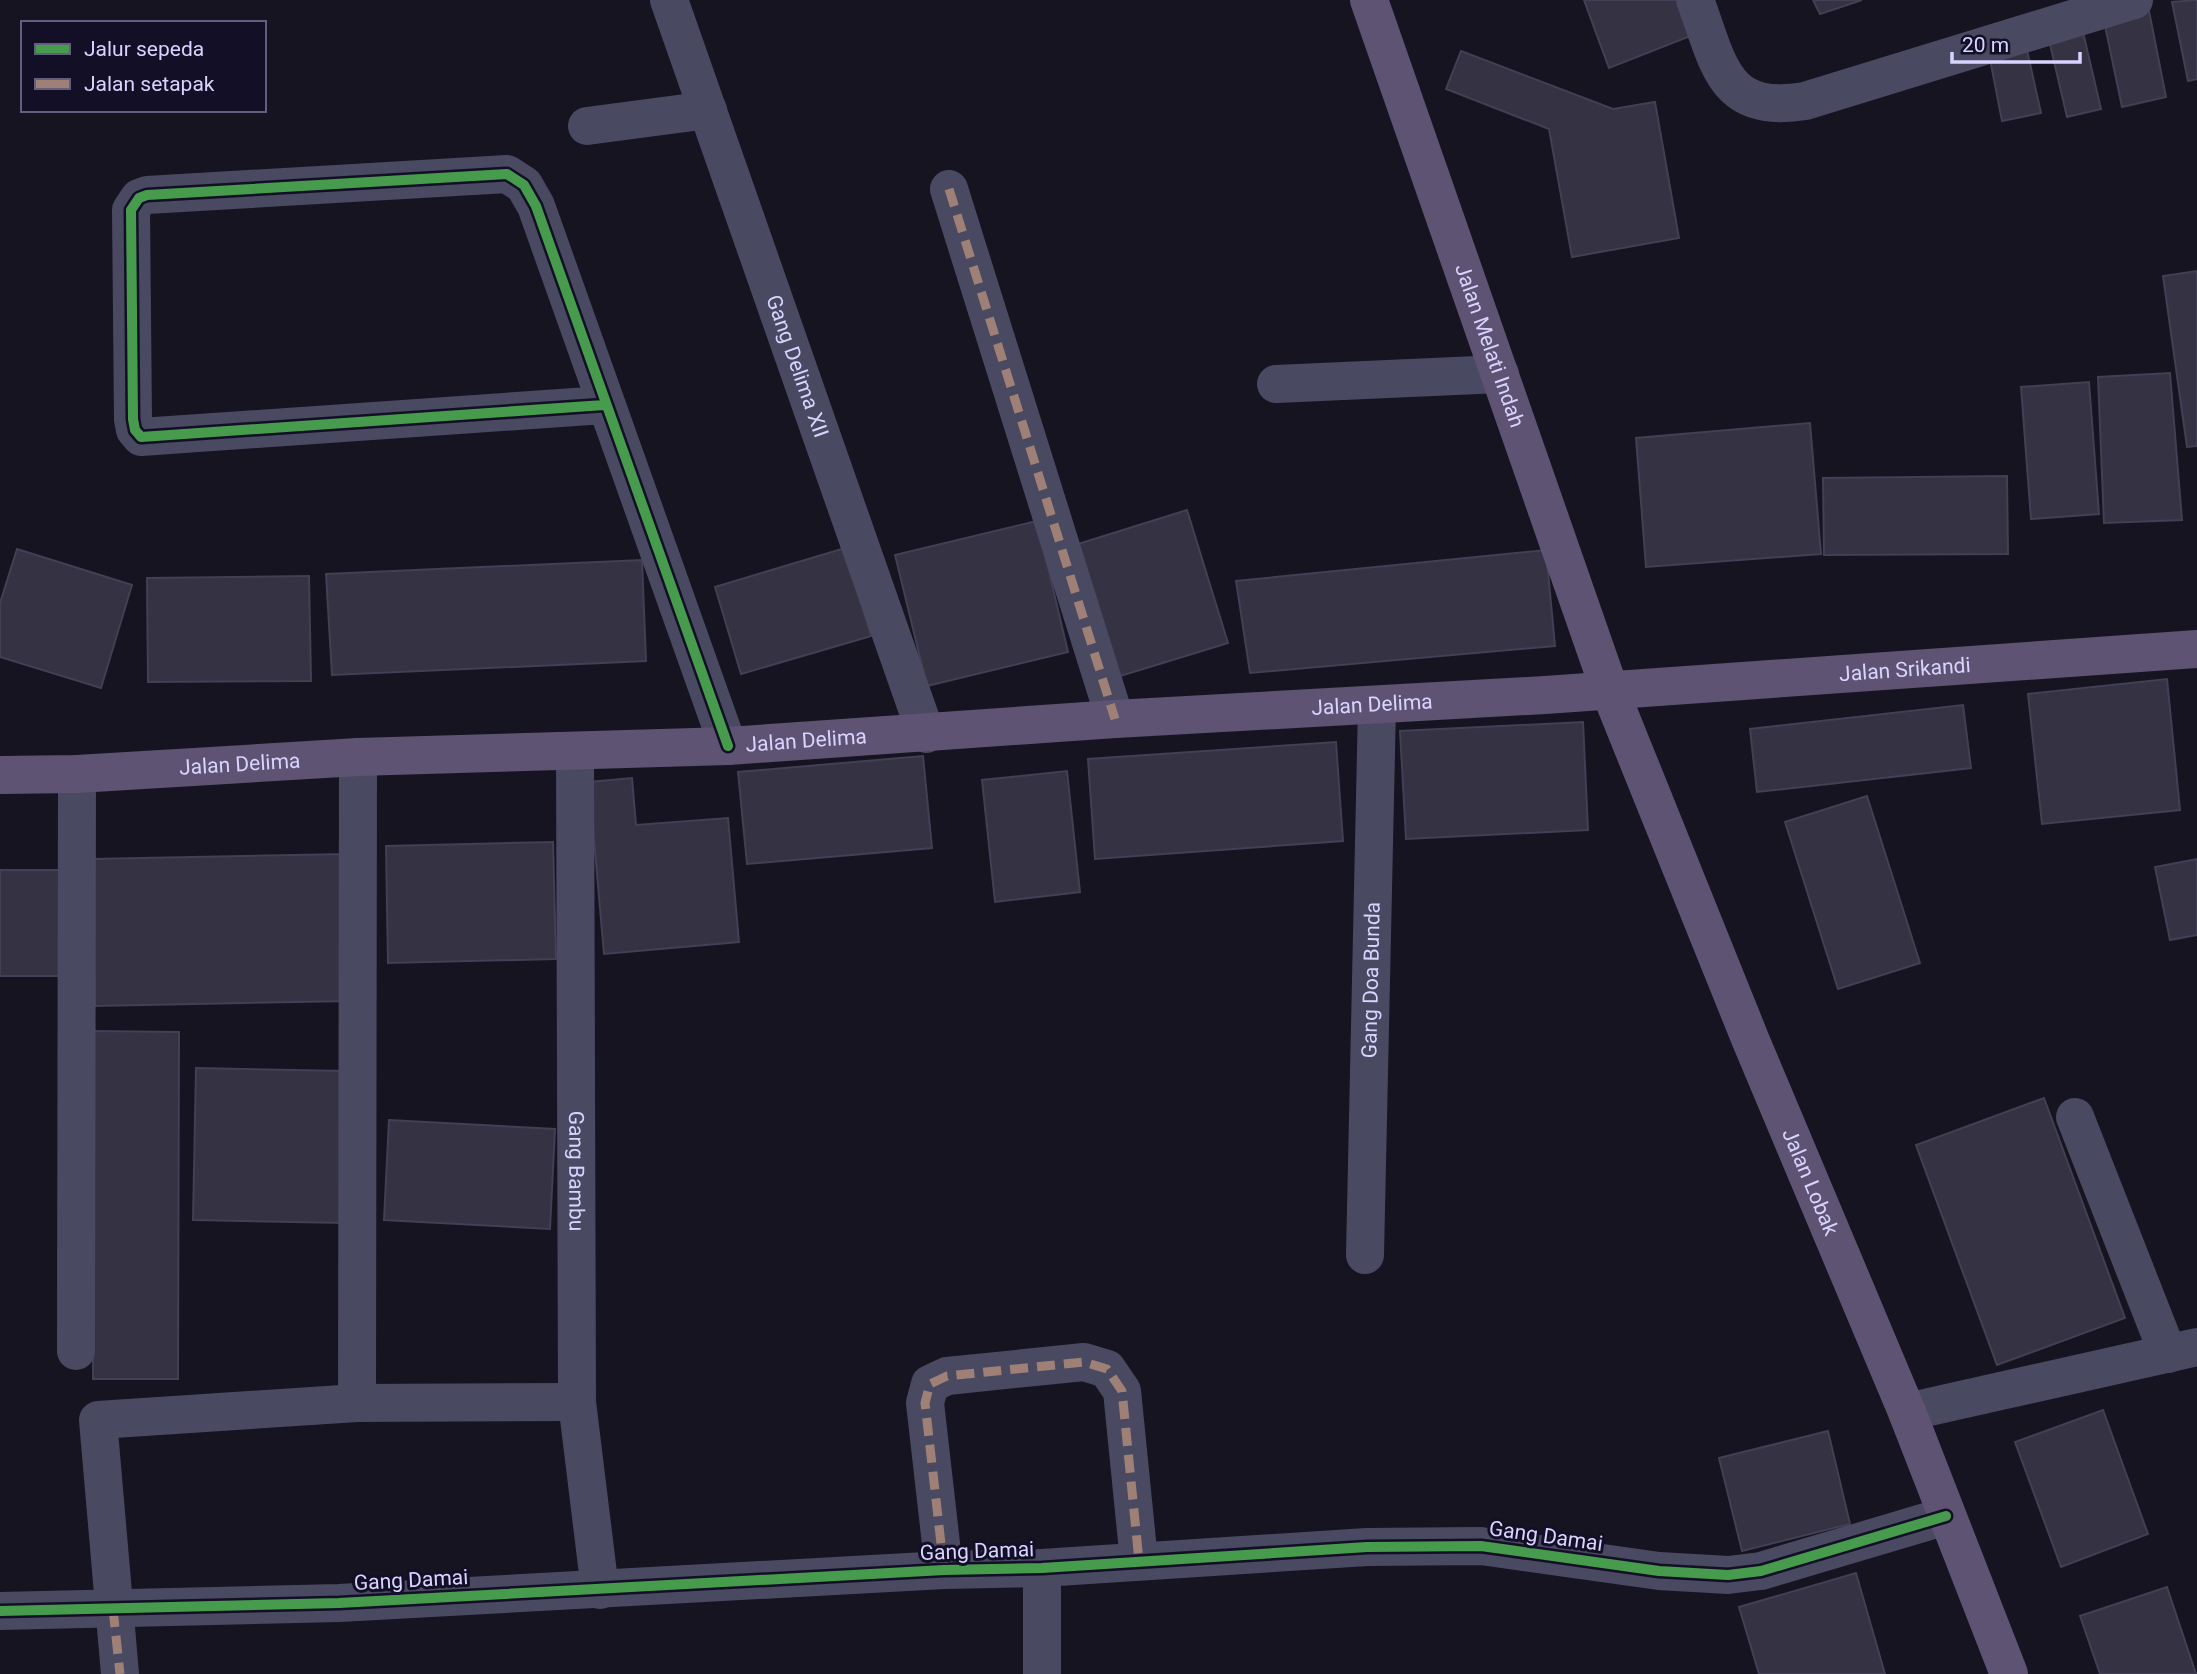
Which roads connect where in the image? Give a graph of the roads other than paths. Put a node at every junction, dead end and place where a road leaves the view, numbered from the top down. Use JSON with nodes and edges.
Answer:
{"nodes":[{"id":1,"x":669,"y":0,"type":"edge"},
{"id":2,"x":1369,"y":0,"type":"edge"},
{"id":3,"x":1695,"y":0,"type":"edge"},
{"id":4,"x":2134,"y":0,"type":"edge"},
{"id":5,"x":708,"y":110,"type":"junction"},
{"id":6,"x":587,"y":126,"type":"dead end"},
{"id":7,"x":949,"y":189,"type":"dead end"},
{"id":8,"x":1500,"y":374,"type":"junction"},
{"id":9,"x":1276,"y":384,"type":"dead end"},
{"id":10,"x":604,"y":405,"type":"junction"},
{"id":11,"x":2197,"y":649,"type":"edge"},
{"id":12,"x":1610,"y":691,"type":"junction"},
{"id":13,"x":1377,"y":706,"type":"junction"},
{"id":14,"x":1115,"y":719,"type":"junction"},
{"id":15,"x":926,"y":734,"type":"junction"},
{"id":16,"x":728,"y":746,"type":"junction"},
{"id":17,"x":575,"y":751,"type":"junction"},
{"id":18,"x":358,"y":757,"type":"junction"},
{"id":19,"x":77,"y":774,"type":"junction"},
{"id":20,"x":0,"y":775,"type":"edge"},
{"id":21,"x":2076,"y":1117,"type":"dead end"},
{"id":22,"x":1365,"y":1255,"type":"dead end"},
{"id":23,"x":2183,"y":1350,"type":"edge"},
{"id":24,"x":76,"y":1351,"type":"dead end"},
{"id":25,"x":577,"y":1402,"type":"junction"},
{"id":26,"x":357,"y":1403,"type":"junction"},
{"id":27,"x":1907,"y":1412,"type":"junction"},
{"id":28,"x":1946,"y":1516,"type":"junction"},
{"id":29,"x":1139,"y":1561,"type":"junction"},
{"id":30,"x":1042,"y":1568,"type":"junction"},
{"id":31,"x":944,"y":1570,"type":"junction"},
{"id":32,"x":600,"y":1590,"type":"junction"},
{"id":33,"x":113,"y":1608,"type":"junction"},
{"id":34,"x":0,"y":1611,"type":"edge"},
{"id":35,"x":120,"y":1674,"type":"edge"},
{"id":36,"x":1042,"y":1674,"type":"edge"},
{"id":37,"x":2009,"y":1674,"type":"edge"}],
"edges":[{"from":1,"to":5,"type":"street","name":"Gang Delima XII"},
{"from":2,"to":8,"type":"main road","name":"Jalan Melati Indah"},
{"from":3,"to":4,"type":"street"},
{"from":5,"to":6,"type":"street"},
{"from":5,"to":15,"type":"street","name":"Gang Delima XII"},
{"from":7,"to":14,"type":"street"},
{"from":8,"to":9,"type":"street"},
{"from":8,"to":12,"type":"main road","name":"Jalan Melati Indah"},
{"from":10,"to":10,"type":"street"},
{"from":10,"to":16,"type":"street"},
{"from":11,"to":12,"type":"main road","name":"Jalan Srikandi"},
{"from":12,"to":13,"type":"main road","name":"Jalan Delima"},
{"from":12,"to":27,"type":"main road","name":"Jalan Lobak"},
{"from":13,"to":14,"type":"main road","name":"Jalan Delima"},
{"from":13,"to":22,"type":"street","name":"Gang Doa Bunda"},
{"from":14,"to":15,"type":"main road","name":"Jalan Delima"},
{"from":15,"to":16,"type":"main road","name":"Jalan Delima"},
{"from":16,"to":17,"type":"main road","name":"Jalan Delima"},
{"from":17,"to":18,"type":"main road","name":"Jalan Delima"},
{"from":17,"to":25,"type":"street","name":"Gang Bambu"},
{"from":18,"to":19,"type":"main road","name":"Jalan Delima"},
{"from":18,"to":26,"type":"street"},
{"from":19,"to":20,"type":"main road","name":"Jalan Delima"},
{"from":19,"to":24,"type":"street"},
{"from":21,"to":23,"type":"street"},
{"from":23,"to":27,"type":"street"},
{"from":25,"to":26,"type":"street"},
{"from":25,"to":32,"type":"street","name":"Gang Bambu"},
{"from":26,"to":33,"type":"street"},
{"from":27,"to":28,"type":"main road","name":"Jalan Lobak"},
{"from":28,"to":29,"type":"street","name":"Gang Damai"},
{"from":28,"to":37,"type":"main road","name":"Jalan Lobak"},
{"from":29,"to":30,"type":"street","name":"Gang Damai"},
{"from":29,"to":31,"type":"street"},
{"from":30,"to":31,"type":"street","name":"Gang Damai"},
{"from":30,"to":36,"type":"street"},
{"from":31,"to":32,"type":"street","name":"Gang Damai"},
{"from":32,"to":33,"type":"street","name":"Gang Damai"},
{"from":33,"to":34,"type":"street","name":"Gang Damai"},
{"from":33,"to":35,"type":"street"}]}
